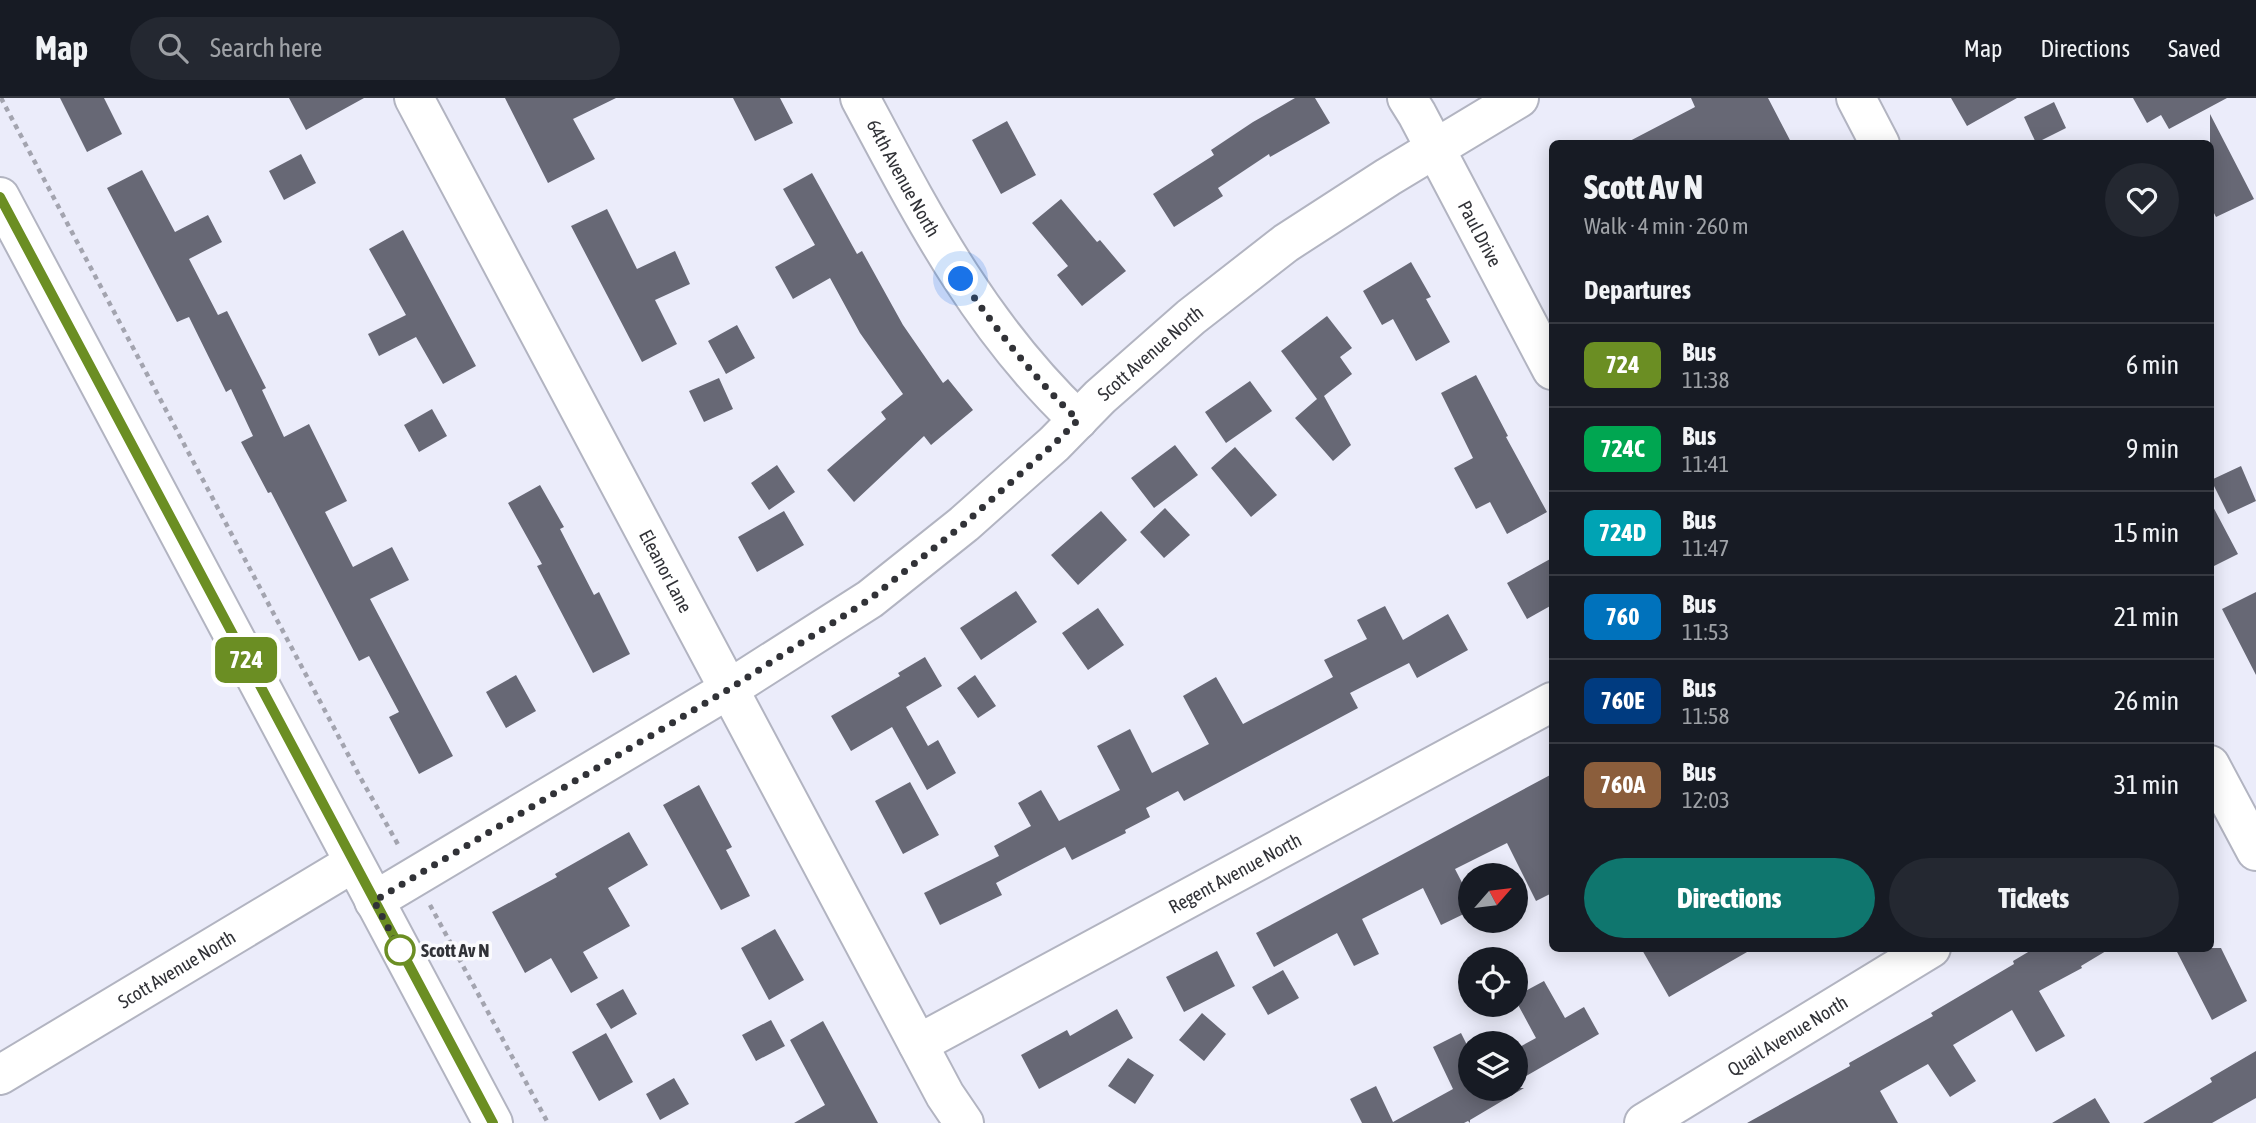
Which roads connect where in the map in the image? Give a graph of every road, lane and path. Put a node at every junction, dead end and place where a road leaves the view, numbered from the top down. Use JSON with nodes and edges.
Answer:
{"nodes":[{"id":1,"x":1,"y":98,"type":"edge"},
{"id":2,"x":414,"y":98,"type":"edge"},
{"id":3,"x":860,"y":98,"type":"edge"},
{"id":4,"x":1406,"y":98,"type":"edge"},
{"id":5,"x":1519,"y":98,"type":"edge"},
{"id":6,"x":1856,"y":98,"type":"edge"},
{"id":7,"x":1878,"y":140,"type":"edge"},
{"id":8,"x":1436,"y":149,"type":"junction"},
{"id":9,"x":0,"y":197,"type":"edge"},
{"id":10,"x":1549,"y":364,"type":"edge"},
{"id":11,"x":1078,"y":420,"type":"junction"},
{"id":12,"x":729,"y":689,"type":"junction"},
{"id":13,"x":1549,"y":704,"type":"edge"},
{"id":14,"x":2214,"y":777,"type":"edge"},
{"id":15,"x":2256,"y":851,"type":"edge"},
{"id":16,"x":354,"y":863,"type":"junction"},
{"id":17,"x":415,"y":875,"type":"junction"},
{"id":18,"x":374,"y":901,"type":"junction"},
{"id":19,"x":1924,"y":952,"type":"edge"},
{"id":20,"x":918,"y":1044,"type":"junction"},
{"id":21,"x":0,"y":1075,"type":"edge"},
{"id":22,"x":493,"y":1123,"type":"edge"},
{"id":23,"x":548,"y":1123,"type":"edge"},
{"id":24,"x":964,"y":1123,"type":"edge"},
{"id":25,"x":1643,"y":1123,"type":"edge"}],
"edges":[{"from":1,"to":17,"type":"path"},
{"from":2,"to":12,"type":"street","name":"Eleanor Lane"},
{"from":3,"to":11,"type":"street","name":"64th Avenue North"},
{"from":4,"to":8,"type":"street","name":"Paul Drive"},
{"from":5,"to":8,"type":"street","name":"Scott Avenue North"},
{"from":6,"to":7,"type":"street"},
{"from":8,"to":10,"type":"street","name":"Paul Drive"},
{"from":8,"to":11,"type":"street","name":"Scott Avenue North"},
{"from":9,"to":16,"type":"street"},
{"from":11,"to":12,"type":"street","name":"Scott Avenue North"},
{"from":12,"to":17,"type":"street","name":"Scott Avenue North"},
{"from":12,"to":20,"type":"street","name":"Eleanor Lane"},
{"from":13,"to":20,"type":"street","name":"Regent Avenue North"},
{"from":14,"to":15,"type":"street"},
{"from":16,"to":18,"type":"street"},
{"from":16,"to":21,"type":"street","name":"Scott Avenue North"},
{"from":17,"to":18,"type":"street","name":"Scott Avenue North"},
{"from":17,"to":23,"type":"path"},
{"from":18,"to":22,"type":"street"},
{"from":19,"to":25,"type":"street","name":"Quail Avenue North"},
{"from":20,"to":24,"type":"street"}]}
